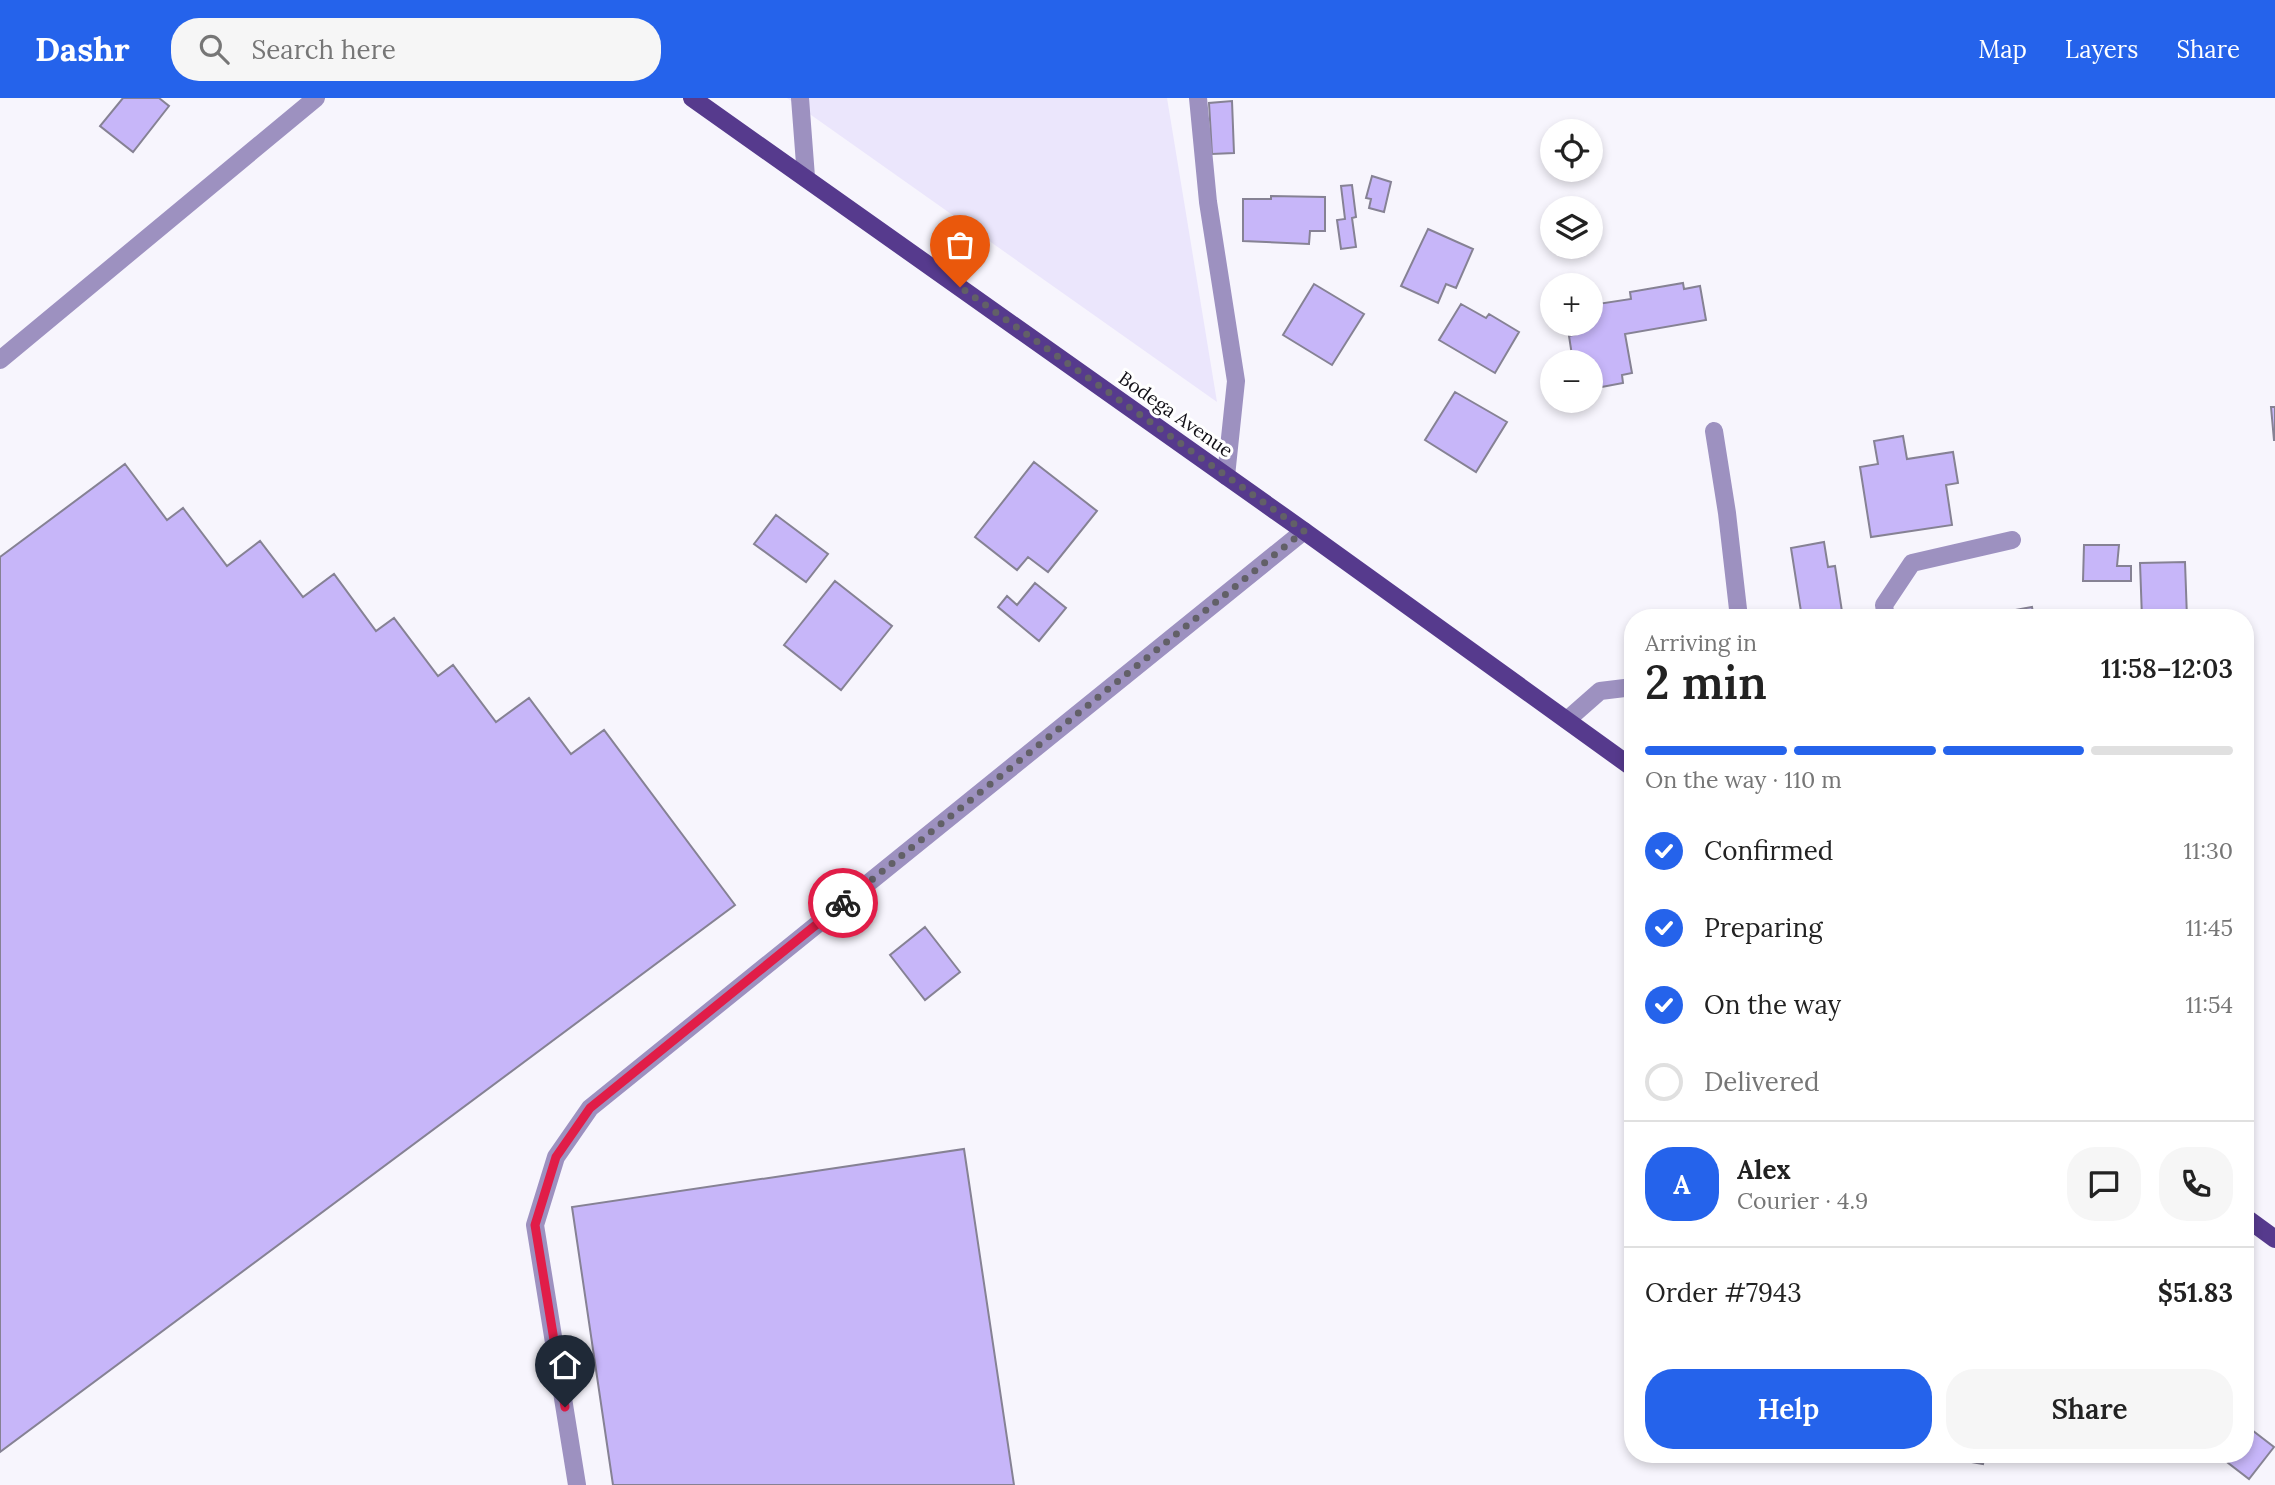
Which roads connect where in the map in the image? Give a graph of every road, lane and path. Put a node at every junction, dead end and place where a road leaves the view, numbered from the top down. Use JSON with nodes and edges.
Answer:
{"nodes":[{"id":1,"x":316,"y":98,"type":"edge"},
{"id":2,"x":692,"y":98,"type":"edge"},
{"id":3,"x":800,"y":98,"type":"edge"},
{"id":4,"x":1198,"y":98,"type":"edge"},
{"id":5,"x":806,"y":177,"type":"junction"},
{"id":6,"x":0,"y":360,"type":"edge"},
{"id":7,"x":1714,"y":431,"type":"dead end"},
{"id":8,"x":1226,"y":476,"type":"junction"},
{"id":9,"x":1304,"y":531,"type":"junction"},
{"id":10,"x":2012,"y":540,"type":"dead end"},
{"id":11,"x":1738,"y":609,"type":"edge"},
{"id":12,"x":1885,"y":609,"type":"edge"},
{"id":13,"x":1624,"y":688,"type":"edge"},
{"id":14,"x":1567,"y":720,"type":"junction"},
{"id":15,"x":1624,"y":761,"type":"edge"},
{"id":16,"x":2254,"y":1224,"type":"edge"},
{"id":17,"x":2275,"y":1239,"type":"edge"},
{"id":18,"x":578,"y":1485,"type":"edge"}],
"edges":[{"from":1,"to":6,"type":"street"},
{"from":2,"to":5,"type":"main road","name":"Bodega Avenue"},
{"from":3,"to":5,"type":"street"},
{"from":4,"to":8,"type":"street"},
{"from":5,"to":8,"type":"main road","name":"Bodega Avenue"},
{"from":7,"to":11,"type":"street"},
{"from":8,"to":9,"type":"main road","name":"Bodega Avenue"},
{"from":9,"to":14,"type":"main road","name":"Bodega Avenue"},
{"from":9,"to":18,"type":"street"},
{"from":10,"to":12,"type":"street"},
{"from":13,"to":14,"type":"street"},
{"from":14,"to":15,"type":"main road","name":"Bodega Avenue"},
{"from":16,"to":17,"type":"main road"}]}
